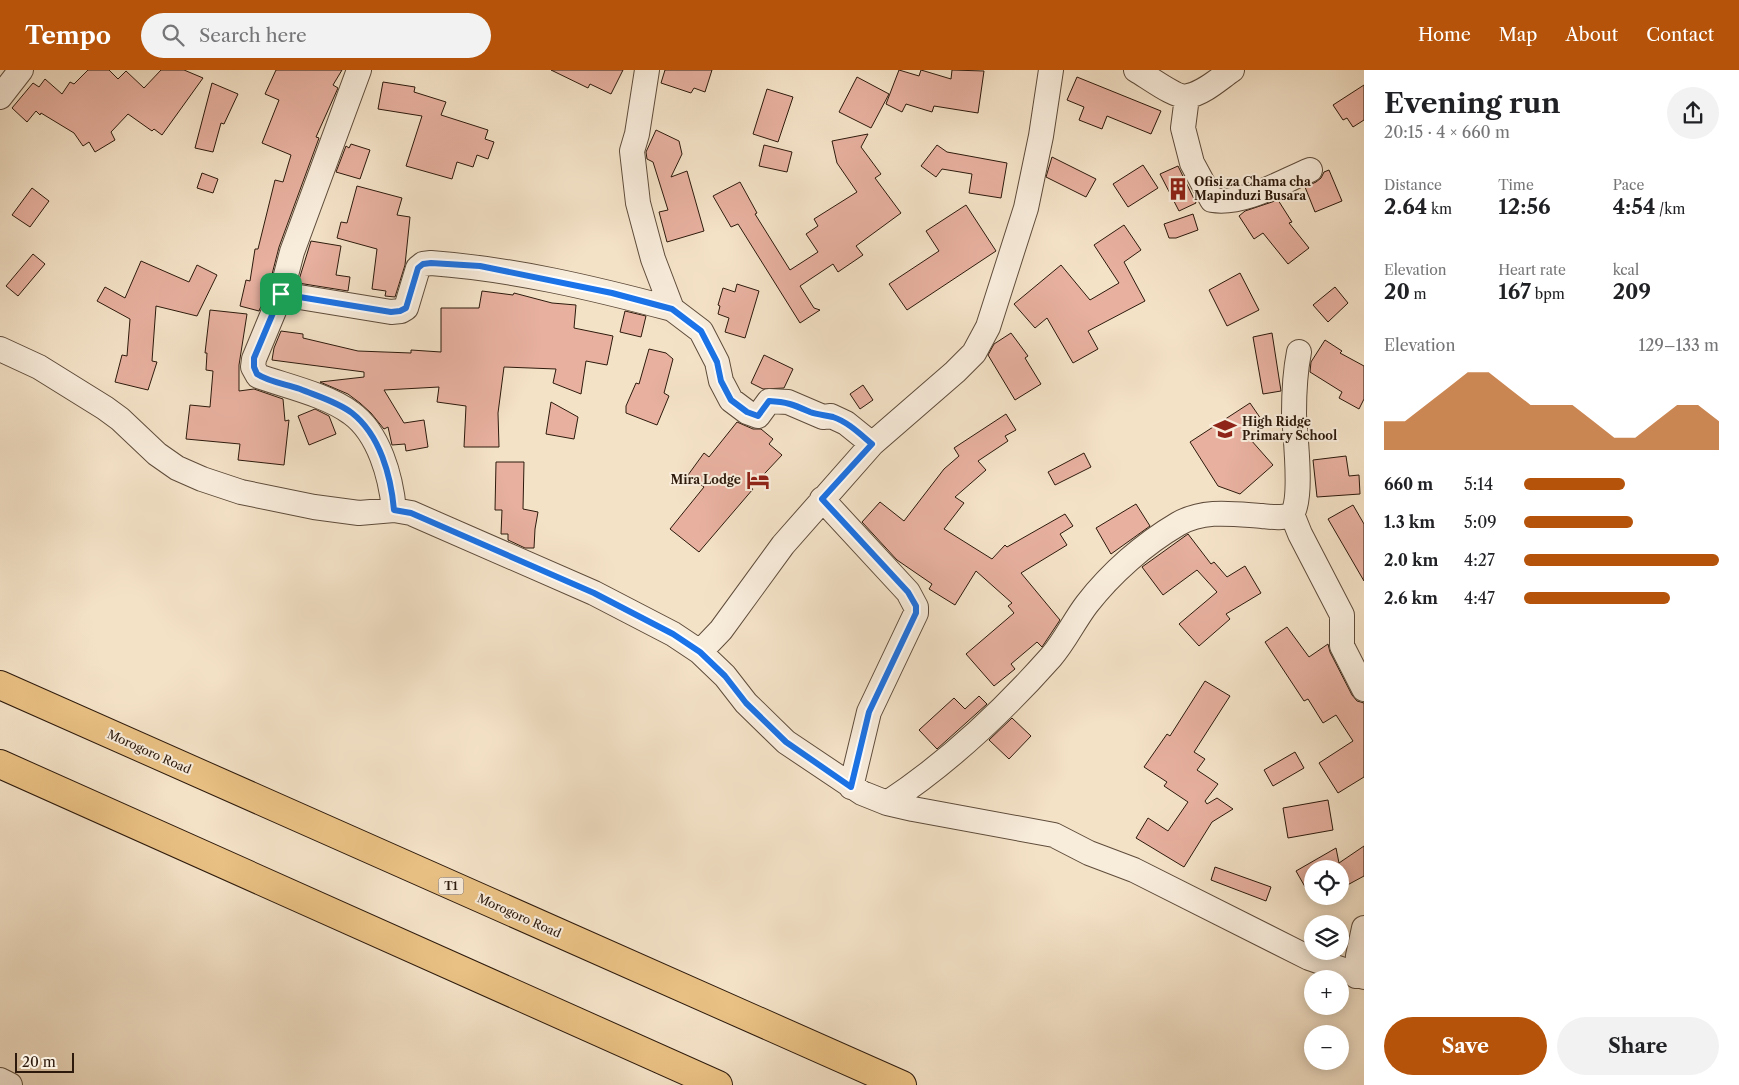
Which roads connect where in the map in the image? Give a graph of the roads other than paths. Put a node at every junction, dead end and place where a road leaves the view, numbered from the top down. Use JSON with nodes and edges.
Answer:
{"nodes":[{"id":1,"x":21,"y":70,"type":"edge"},
{"id":2,"x":360,"y":70,"type":"edge"},
{"id":3,"x":647,"y":70,"type":"edge"},
{"id":4,"x":1051,"y":70,"type":"edge"},
{"id":5,"x":1136,"y":70,"type":"edge"},
{"id":6,"x":1232,"y":70,"type":"edge"},
{"id":7,"x":0,"y":97,"type":"edge"},
{"id":8,"x":1187,"y":97,"type":"junction"},
{"id":9,"x":1310,"y":170,"type":"dead end"},
{"id":10,"x":281,"y":294,"type":"junction"},
{"id":11,"x":672,"y":309,"type":"junction"},
{"id":12,"x":0,"y":349,"type":"edge"},
{"id":13,"x":1299,"y":352,"type":"dead end"},
{"id":14,"x":872,"y":444,"type":"junction"},
{"id":15,"x":822,"y":499,"type":"junction"},
{"id":16,"x":394,"y":510,"type":"junction"},
{"id":17,"x":1292,"y":514,"type":"junction"},
{"id":18,"x":700,"y":652,"type":"junction"},
{"id":19,"x":0,"y":685,"type":"edge"},
{"id":20,"x":1364,"y":689,"type":"edge"},
{"id":21,"x":0,"y":764,"type":"edge"},
{"id":22,"x":851,"y":787,"type":"junction"},
{"id":23,"x":887,"y":803,"type":"junction"},
{"id":24,"x":1364,"y":928,"type":"edge"},
{"id":25,"x":1360,"y":976,"type":"edge"},
{"id":26,"x":0,"y":1080,"type":"edge"},
{"id":27,"x":10,"y":1085,"type":"edge"},
{"id":28,"x":718,"y":1085,"type":"edge"},
{"id":29,"x":902,"y":1085,"type":"edge"}],
"edges":[{"from":1,"to":7,"type":"street"},
{"from":2,"to":10,"type":"street"},
{"from":3,"to":11,"type":"street"},
{"from":4,"to":14,"type":"street"},
{"from":5,"to":8,"type":"street"},
{"from":6,"to":8,"type":"street"},
{"from":8,"to":9,"type":"street"},
{"from":10,"to":11,"type":"street"},
{"from":10,"to":16,"type":"street"},
{"from":11,"to":14,"type":"street"},
{"from":12,"to":16,"type":"street"},
{"from":13,"to":17,"type":"street"},
{"from":14,"to":15,"type":"street"},
{"from":15,"to":18,"type":"street"},
{"from":15,"to":22,"type":"street"},
{"from":16,"to":18,"type":"street"},
{"from":17,"to":20,"type":"street"},
{"from":17,"to":23,"type":"street"},
{"from":18,"to":22,"type":"street"},
{"from":19,"to":29,"type":"highway","name":"Morogoro Road","number":"T1"},
{"from":21,"to":28,"type":"highway"},
{"from":22,"to":23,"type":"street"},
{"from":23,"to":25,"type":"street"},
{"from":24,"to":25,"type":"street"},
{"from":26,"to":27,"type":"street"}]}
